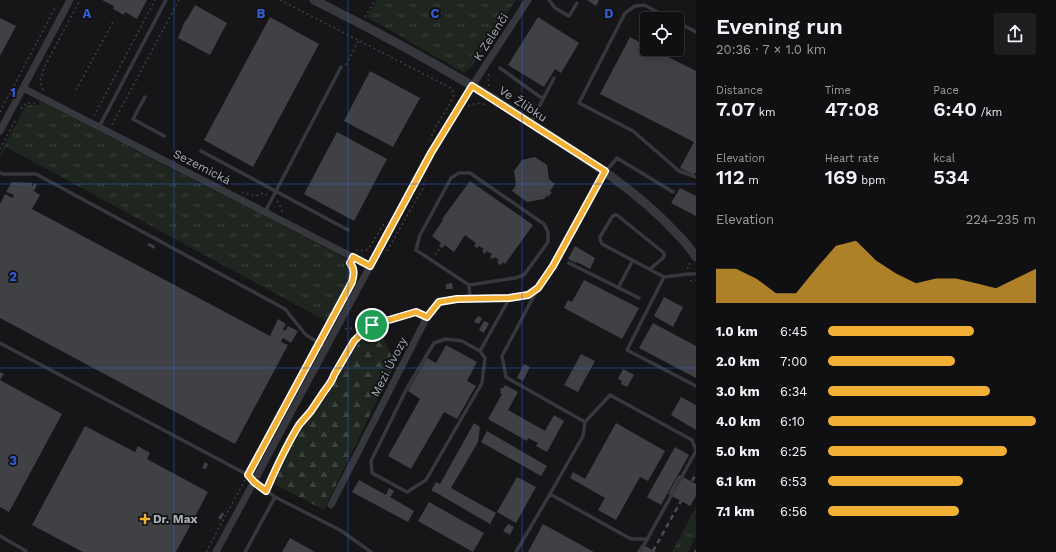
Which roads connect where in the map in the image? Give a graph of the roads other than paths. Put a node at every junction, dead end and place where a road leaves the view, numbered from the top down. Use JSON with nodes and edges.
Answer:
{"nodes":[{"id":1,"x":70,"y":0,"type":"edge"},
{"id":2,"x":166,"y":0,"type":"edge"},
{"id":3,"x":314,"y":0,"type":"edge"},
{"id":4,"x":528,"y":0,"type":"edge"},
{"id":5,"x":548,"y":0,"type":"edge"},
{"id":6,"x":577,"y":3,"type":"dead end"},
{"id":7,"x":658,"y":12,"type":"edge"},
{"id":8,"x":684,"y":26,"type":"edge"},
{"id":9,"x":696,"y":32,"type":"edge"},
{"id":10,"x":341,"y":67,"type":"road end"},
{"id":11,"x":500,"y":68,"type":"dead end"},
{"id":12,"x":554,"y":78,"type":"dead end"},
{"id":13,"x":472,"y":86,"type":"junction"},
{"id":14,"x":23,"y":88,"type":"junction"},
{"id":15,"x":145,"y":97,"type":"dead end"},
{"id":16,"x":543,"y":99,"type":"junction"},
{"id":17,"x":530,"y":122,"type":"junction"},
{"id":18,"x":101,"y":123,"type":"junction"},
{"id":19,"x":0,"y":131,"type":"edge"},
{"id":20,"x":164,"y":136,"type":"dead end"},
{"id":21,"x":201,"y":152,"type":"dead end"},
{"id":22,"x":605,"y":171,"type":"junction"},
{"id":23,"x":0,"y":173,"type":"edge"},
{"id":24,"x":696,"y":177,"type":"edge"},
{"id":25,"x":276,"y":192,"type":"junction"},
{"id":26,"x":673,"y":192,"type":"dead end"},
{"id":27,"x":265,"y":212,"type":"junction"},
{"id":28,"x":348,"y":230,"type":"dead end"},
{"id":29,"x":632,"y":260,"type":"junction"},
{"id":30,"x":693,"y":260,"type":"edge"},
{"id":31,"x":569,"y":263,"type":"dead end"},
{"id":32,"x":370,"y":266,"type":"junction"},
{"id":33,"x":650,"y":269,"type":"junction"},
{"id":34,"x":696,"y":274,"type":"edge"},
{"id":35,"x":664,"y":277,"type":"junction"},
{"id":36,"x":469,"y":285,"type":"junction"},
{"id":37,"x":538,"y":288,"type":"junction"},
{"id":38,"x":618,"y":288,"type":"junction"},
{"id":39,"x":470,"y":298,"type":"junction"},
{"id":40,"x":509,"y":298,"type":"junction"},
{"id":41,"x":639,"y":298,"type":"dead end"},
{"id":42,"x":0,"y":343,"type":"edge"},
{"id":43,"x":326,"y":347,"type":"junction"},
{"id":44,"x":480,"y":351,"type":"junction"},
{"id":45,"x":696,"y":386,"type":"edge"},
{"id":46,"x":585,"y":422,"type":"junction"},
{"id":47,"x":254,"y":482,"type":"junction"},
{"id":48,"x":550,"y":494,"type":"junction"},
{"id":49,"x":275,"y":497,"type":"junction"},
{"id":50,"x":331,"y":505,"type":"dead end"},
{"id":51,"x":0,"y":536,"type":"edge"},
{"id":52,"x":648,"y":539,"type":"junction"},
{"id":53,"x":25,"y":552,"type":"edge"},
{"id":54,"x":216,"y":552,"type":"edge"},
{"id":55,"x":245,"y":552,"type":"edge"},
{"id":56,"x":371,"y":552,"type":"edge"},
{"id":57,"x":516,"y":552,"type":"edge"},
{"id":58,"x":640,"y":552,"type":"edge"}],
"edges":[{"from":1,"to":14,"type":"street"},
{"from":2,"to":18,"type":"lane"},
{"from":3,"to":13,"type":"street","name":"Ve Žlíbku"},
{"from":4,"to":13,"type":"street","name":"K Zelenči"},
{"from":5,"to":6,"type":"lane"},
{"from":7,"to":24,"type":"lane"},
{"from":8,"to":9,"type":"lane"},
{"from":10,"to":25,"type":"lane"},
{"from":11,"to":16,"type":"lane"},
{"from":12,"to":16,"type":"lane"},
{"from":13,"to":17,"type":"street","name":"Ve Žlíbku"},
{"from":13,"to":32,"type":"street","name":"K Zelenči"},
{"from":14,"to":18,"type":"street","name":"Sezemická"},
{"from":14,"to":19,"type":"street"},
{"from":15,"to":20,"type":"lane"},
{"from":16,"to":17,"type":"lane"},
{"from":17,"to":22,"type":"street","name":"Ve Žlíbku"},
{"from":18,"to":27,"type":"street","name":"Sezemická"},
{"from":21,"to":25,"type":"lane"},
{"from":22,"to":26,"type":"lane"},
{"from":22,"to":30,"type":"street","name":"Ve Žlíbku"},
{"from":22,"to":37,"type":"street"},
{"from":23,"to":43,"type":"lane"},
{"from":25,"to":27,"type":"lane"},
{"from":25,"to":28,"type":"lane"},
{"from":27,"to":32,"type":"street","name":"Sezemická"},
{"from":29,"to":33,"type":"lane"},
{"from":29,"to":33,"type":"lane"},
{"from":29,"to":38,"type":"lane"},
{"from":31,"to":38,"type":"lane"},
{"from":32,"to":43,"type":"street","name":"K Zelenči"},
{"from":33,"to":35,"type":"lane"},
{"from":34,"to":35,"type":"lane"},
{"from":35,"to":45,"type":"lane"},
{"from":36,"to":36,"type":"lane"},
{"from":36,"to":39,"type":"lane"},
{"from":37,"to":40,"type":"street","name":"Mezi Úvozy"},
{"from":37,"to":46,"type":"lane"},
{"from":38,"to":41,"type":"lane"},
{"from":39,"to":40,"type":"street","name":"Mezi Úvozy"},
{"from":39,"to":50,"type":"street","name":"Mezi Úvozy"},
{"from":40,"to":44,"type":"lane"},
{"from":42,"to":47,"type":"lane"},
{"from":43,"to":47,"type":"street","name":"K Zelenči"},
{"from":44,"to":44,"type":"lane"},
{"from":46,"to":48,"type":"lane"},
{"from":46,"to":52,"type":"lane"},
{"from":47,"to":49,"type":"lane"},
{"from":47,"to":54,"type":"street","name":"K Zelenči"},
{"from":48,"to":52,"type":"lane"},
{"from":48,"to":57,"type":"lane"},
{"from":49,"to":55,"type":"lane"},
{"from":49,"to":56,"type":"lane"},
{"from":51,"to":53,"type":"lane"},
{"from":52,"to":58,"type":"lane"}]}
